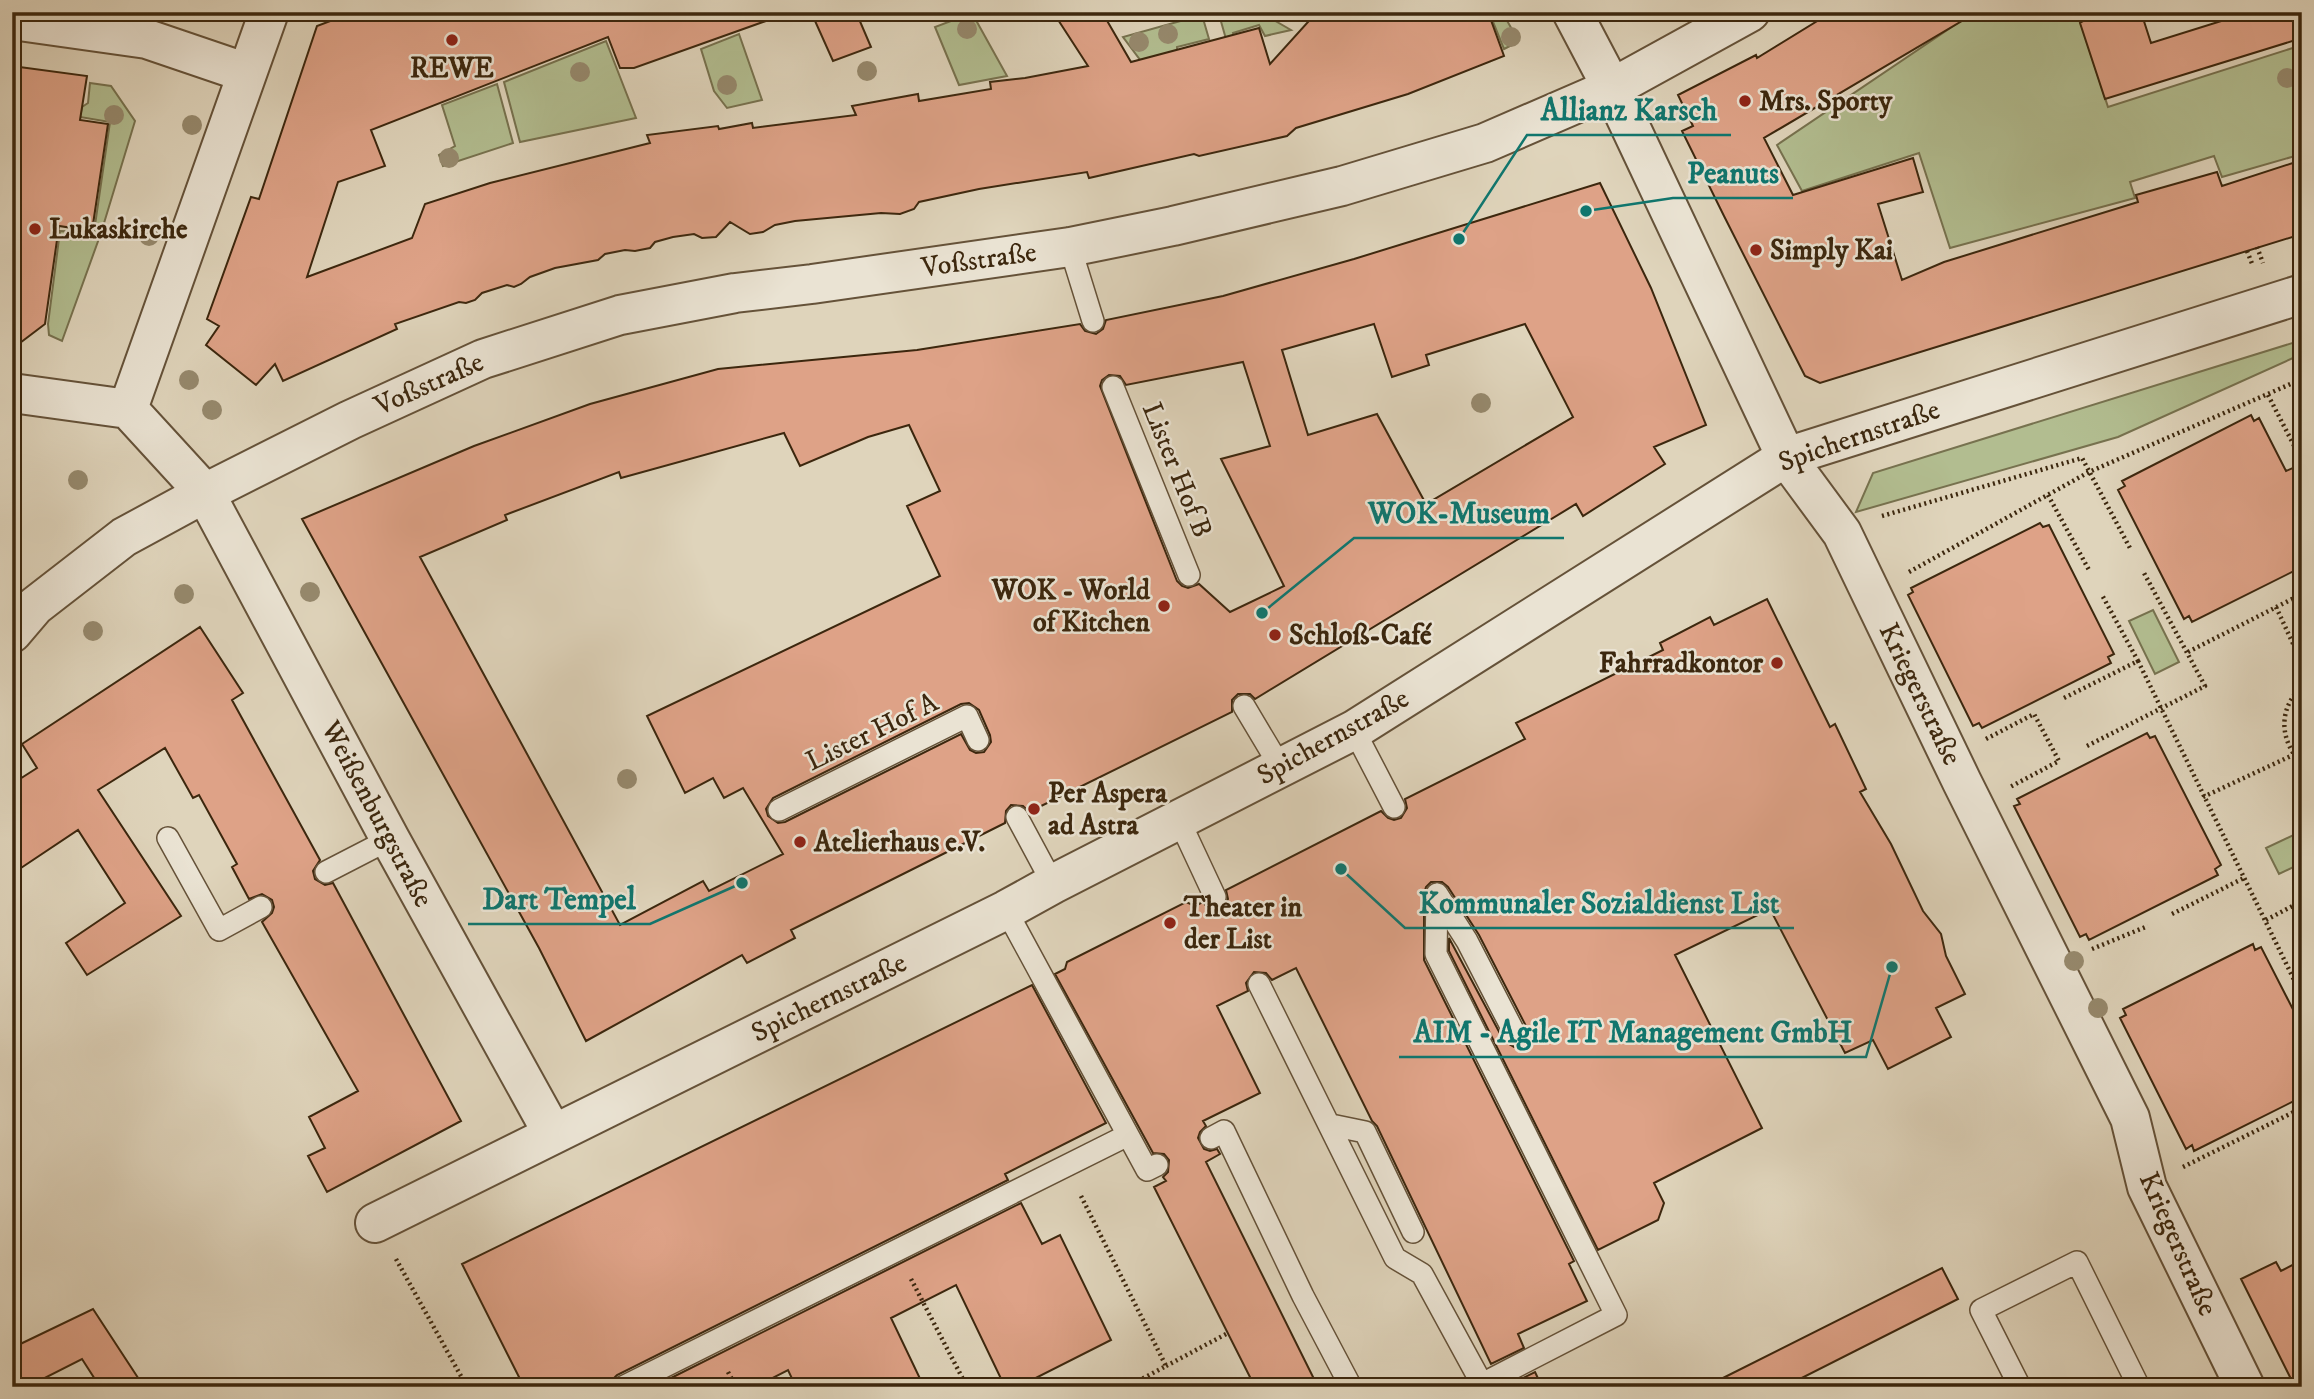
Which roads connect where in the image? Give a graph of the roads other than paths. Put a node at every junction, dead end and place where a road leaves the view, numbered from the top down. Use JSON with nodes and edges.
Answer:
{"nodes":[{"id":1,"x":269,"y":12,"type":"edge"},
{"id":2,"x":1572,"y":12,"type":"edge"},
{"id":3,"x":1750,"y":12,"type":"edge"},
{"id":4,"x":12,"y":20,"type":"edge"},
{"id":5,"x":247,"y":73,"type":"junction"},
{"id":6,"x":1612,"y":89,"type":"junction"},
{"id":7,"x":1070,"y":247,"type":"junction"},
{"id":8,"x":2302,"y":294,"type":"edge"},
{"id":9,"x":1093,"y":321,"type":"dead end"},
{"id":10,"x":1113,"y":387,"type":"dead end"},
{"id":11,"x":12,"y":393,"type":"edge"},
{"id":12,"x":128,"y":409,"type":"junction"},
{"id":13,"x":1786,"y":457,"type":"junction"},
{"id":14,"x":205,"y":493,"type":"junction"},
{"id":15,"x":1189,"y":575,"type":"dead end"},
{"id":16,"x":12,"y":633,"type":"edge"},
{"id":17,"x":1244,"y":706,"type":"dead end"},
{"id":18,"x":1354,"y":730,"type":"junction"},
{"id":19,"x":978,"y":740,"type":"dead end"},
{"id":20,"x":1282,"y":768,"type":"junction"},
{"id":21,"x":1394,"y":807,"type":"dead end"},
{"id":22,"x":779,"y":810,"type":"dead end"},
{"id":23,"x":1017,"y":817,"type":"dead end"},
{"id":24,"x":1179,"y":820,"type":"junction"},
{"id":25,"x":169,"y":838,"type":"dead end"},
{"id":26,"x":390,"y":839,"type":"junction"},
{"id":27,"x":326,"y":872,"type":"dead end"},
{"id":28,"x":1053,"y":884,"type":"junction"},
{"id":29,"x":1215,"y":897,"type":"dead end"},
{"id":30,"x":261,"y":907,"type":"dead end"},
{"id":31,"x":1006,"y":910,"type":"junction"},
{"id":32,"x":1259,"y":984,"type":"dead end"},
{"id":33,"x":1515,"y":1034,"type":"dead end"},
{"id":34,"x":1331,"y":1125,"type":"junction"},
{"id":35,"x":553,"y":1134,"type":"junction"},
{"id":36,"x":1128,"y":1135,"type":"junction"},
{"id":37,"x":1212,"y":1138,"type":"dead end"},
{"id":38,"x":1157,"y":1165,"type":"dead end"},
{"id":39,"x":375,"y":1223,"type":"road end"},
{"id":40,"x":1413,"y":1232,"type":"dead end"},
{"id":41,"x":623,"y":1387,"type":"edge"},
{"id":42,"x":1350,"y":1387,"type":"edge"},
{"id":43,"x":2020,"y":1387,"type":"edge"},
{"id":44,"x":2139,"y":1387,"type":"edge"},
{"id":45,"x":2245,"y":1387,"type":"edge"}],
"edges":[{"from":1,"to":5,"type":"street"},
{"from":2,"to":6,"type":"street","name":"Kriegerstraße"},
{"from":3,"to":6,"type":"street","name":"Voßstraße"},
{"from":4,"to":5,"type":"street"},
{"from":5,"to":12,"type":"street"},
{"from":6,"to":7,"type":"street","name":"Voßstraße"},
{"from":6,"to":13,"type":"street","name":"Kriegerstraße"},
{"from":7,"to":9,"type":"lane"},
{"from":7,"to":14,"type":"street","name":"Voßstraße"},
{"from":8,"to":13,"type":"street","name":"Spichernstraße"},
{"from":10,"to":15,"type":"lane","name":"Lister Hof B"},
{"from":11,"to":12,"type":"street"},
{"from":12,"to":14,"type":"street","name":"Weißenburgstraße"},
{"from":13,"to":18,"type":"street","name":"Spichernstraße"},
{"from":13,"to":45,"type":"street","name":"Kriegerstraße"},
{"from":14,"to":16,"type":"street","name":"Voßstraße"},
{"from":14,"to":26,"type":"street","name":"Weißenburgstraße"},
{"from":17,"to":20,"type":"lane"},
{"from":18,"to":20,"type":"street","name":"Spichernstraße"},
{"from":18,"to":21,"type":"lane"},
{"from":19,"to":22,"type":"lane","name":"Lister Hof A"},
{"from":20,"to":24,"type":"street","name":"Spichernstraße"},
{"from":23,"to":28,"type":"lane"},
{"from":24,"to":28,"type":"street","name":"Spichernstraße"},
{"from":24,"to":29,"type":"lane"},
{"from":25,"to":30,"type":"lane"},
{"from":26,"to":27,"type":"lane"},
{"from":26,"to":35,"type":"street","name":"Weißenburgstraße"},
{"from":28,"to":31,"type":"street","name":"Spichernstraße"},
{"from":31,"to":35,"type":"street","name":"Spichernstraße"},
{"from":31,"to":36,"type":"lane"},
{"from":32,"to":34,"type":"lane"},
{"from":33,"to":34,"type":"lane"},
{"from":34,"to":40,"type":"lane"},
{"from":35,"to":39,"type":"street","name":"Spichernstraße"},
{"from":36,"to":38,"type":"lane"},
{"from":36,"to":41,"type":"lane"},
{"from":37,"to":42,"type":"lane"},
{"from":43,"to":44,"type":"lane"}]}
